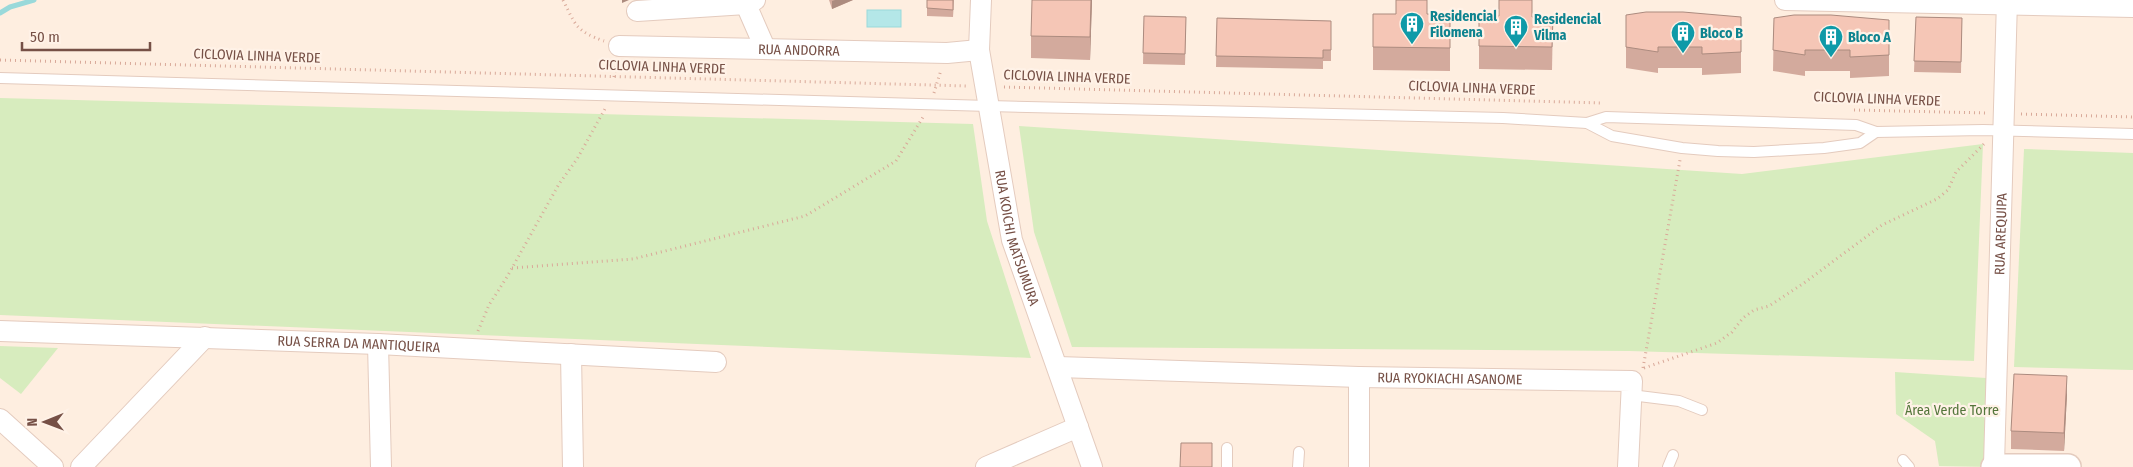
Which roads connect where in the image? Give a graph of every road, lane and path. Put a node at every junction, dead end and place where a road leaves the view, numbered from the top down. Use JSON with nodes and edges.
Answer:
{"nodes":[{"id":1,"x":562,"y":0,"type":"edge"},
{"id":2,"x":981,"y":0,"type":"edge"},
{"id":3,"x":1785,"y":0,"type":"edge"},
{"id":4,"x":749,"y":1,"type":"edge"},
{"id":5,"x":2007,"y":3,"type":"edge"},
{"id":6,"x":2133,"y":7,"type":"edge"},
{"id":7,"x":637,"y":11,"type":"dead end"},
{"id":8,"x":619,"y":46,"type":"junction"},
{"id":9,"x":765,"y":48,"type":"junction"},
{"id":10,"x":979,"y":50,"type":"junction"},
{"id":11,"x":947,"y":53,"type":"junction"},
{"id":12,"x":0,"y":60,"type":"edge"},
{"id":13,"x":0,"y":78,"type":"edge"},
{"id":14,"x":985,"y":86,"type":"junction"},
{"id":15,"x":611,"y":95,"type":"junction"},
{"id":16,"x":1604,"y":103,"type":"dead end"},
{"id":17,"x":930,"y":104,"type":"junction"},
{"id":18,"x":989,"y":106,"type":"junction"},
{"id":19,"x":1850,"y":110,"type":"dead end"},
{"id":20,"x":2133,"y":117,"type":"edge"},
{"id":21,"x":1587,"y":123,"type":"junction"},
{"id":22,"x":2003,"y":129,"type":"junction"},
{"id":23,"x":1876,"y":132,"type":"junction"},
{"id":24,"x":2133,"y":134,"type":"edge"},
{"id":25,"x":1682,"y":148,"type":"junction"},
{"id":26,"x":512,"y":268,"type":"junction"},
{"id":27,"x":0,"y":331,"type":"edge"},
{"id":28,"x":205,"y":337,"type":"junction"},
{"id":29,"x":378,"y":344,"type":"junction"},
{"id":30,"x":477,"y":349,"type":"junction"},
{"id":31,"x":571,"y":354,"type":"junction"},
{"id":32,"x":716,"y":362,"type":"dead end"},
{"id":33,"x":1058,"y":368,"type":"junction"},
{"id":34,"x":1359,"y":376,"type":"junction"},
{"id":35,"x":1635,"y":382,"type":"junction"},
{"id":36,"x":1702,"y":410,"type":"dead end"},
{"id":37,"x":0,"y":419,"type":"edge"},
{"id":38,"x":1078,"y":427,"type":"junction"},
{"id":39,"x":1227,"y":448,"type":"dead end"},
{"id":40,"x":1299,"y":452,"type":"dead end"},
{"id":41,"x":1674,"y":455,"type":"dead end"},
{"id":42,"x":1994,"y":466,"type":"edge"},
{"id":43,"x":53,"y":467,"type":"edge"},
{"id":44,"x":81,"y":467,"type":"edge"},
{"id":45,"x":381,"y":467,"type":"edge"},
{"id":46,"x":573,"y":467,"type":"edge"},
{"id":47,"x":986,"y":467,"type":"edge"},
{"id":48,"x":1092,"y":467,"type":"edge"},
{"id":49,"x":1227,"y":467,"type":"edge"},
{"id":50,"x":1298,"y":467,"type":"edge"},
{"id":51,"x":1359,"y":467,"type":"edge"},
{"id":52,"x":1628,"y":467,"type":"edge"},
{"id":53,"x":1668,"y":467,"type":"edge"},
{"id":54,"x":2068,"y":467,"type":"edge"}],
"edges":[{"from":1,"to":8,"type":"path"},
{"from":2,"to":10,"type":"street","name":"RUA KOICHI MATSUMURA"},
{"from":3,"to":5,"type":"street"},
{"from":4,"to":7,"type":"street"},
{"from":4,"to":9,"type":"street"},
{"from":5,"to":6,"type":"street"},
{"from":5,"to":22,"type":"street","name":"RUA AREQUIPA"},
{"from":8,"to":9,"type":"street","name":"RUA ANDORRA"},
{"from":8,"to":15,"type":"path"},
{"from":9,"to":11,"type":"street","name":"RUA ANDORRA"},
{"from":10,"to":11,"type":"street","name":"RUA ANDORRA"},
{"from":10,"to":14,"type":"street","name":"RUA KOICHI MATSUMURA"},
{"from":11,"to":17,"type":"path"},
{"from":12,"to":14,"type":"path","name":"CICLOVIA LINHA VERDE"},
{"from":13,"to":15,"type":"lane"},
{"from":14,"to":16,"type":"path","name":"CICLOVIA LINHA VERDE"},
{"from":14,"to":18,"type":"street","name":"RUA KOICHI MATSUMURA"},
{"from":15,"to":17,"type":"lane"},
{"from":15,"to":26,"type":"path"},
{"from":17,"to":18,"type":"lane"},
{"from":17,"to":26,"type":"path"},
{"from":18,"to":21,"type":"lane"},
{"from":18,"to":33,"type":"street","name":"RUA KOICHI MATSUMURA"},
{"from":19,"to":22,"type":"path","name":"CICLOVIA LINHA VERDE"},
{"from":20,"to":22,"type":"path","name":"CICLOVIA LINHA VERDE"},
{"from":21,"to":23,"type":"lane"},
{"from":21,"to":25,"type":"lane"},
{"from":22,"to":23,"type":"lane"},
{"from":22,"to":24,"type":"lane"},
{"from":22,"to":35,"type":"path"},
{"from":22,"to":42,"type":"street","name":"RUA AREQUIPA"},
{"from":23,"to":25,"type":"lane"},
{"from":25,"to":35,"type":"path"},
{"from":26,"to":30,"type":"path"},
{"from":27,"to":28,"type":"street","name":"RUA SERRA DA MANTIQUEIRA"},
{"from":28,"to":29,"type":"street","name":"RUA SERRA DA MANTIQUEIRA"},
{"from":28,"to":44,"type":"street"},
{"from":29,"to":30,"type":"street","name":"RUA SERRA DA MANTIQUEIRA"},
{"from":29,"to":45,"type":"street"},
{"from":30,"to":31,"type":"street","name":"RUA SERRA DA MANTIQUEIRA"},
{"from":31,"to":32,"type":"street","name":"RUA SERRA DA MANTIQUEIRA"},
{"from":31,"to":46,"type":"street"},
{"from":33,"to":34,"type":"street"},
{"from":33,"to":38,"type":"street","name":"RUA KOICHI MATSUMURA"},
{"from":34,"to":35,"type":"street","name":"RUA RYOKIACHI ASANOME"},
{"from":34,"to":51,"type":"street","name":"RUA RYOKIACHI ASANOME"},
{"from":35,"to":36,"type":"lane"},
{"from":35,"to":52,"type":"street"},
{"from":37,"to":43,"type":"street"},
{"from":38,"to":47,"type":"street"},
{"from":38,"to":48,"type":"street","name":"RUA KOICHI MATSUMURA"},
{"from":39,"to":49,"type":"lane"},
{"from":40,"to":50,"type":"lane"},
{"from":41,"to":53,"type":"lane"},
{"from":42,"to":54,"type":"street"}]}
